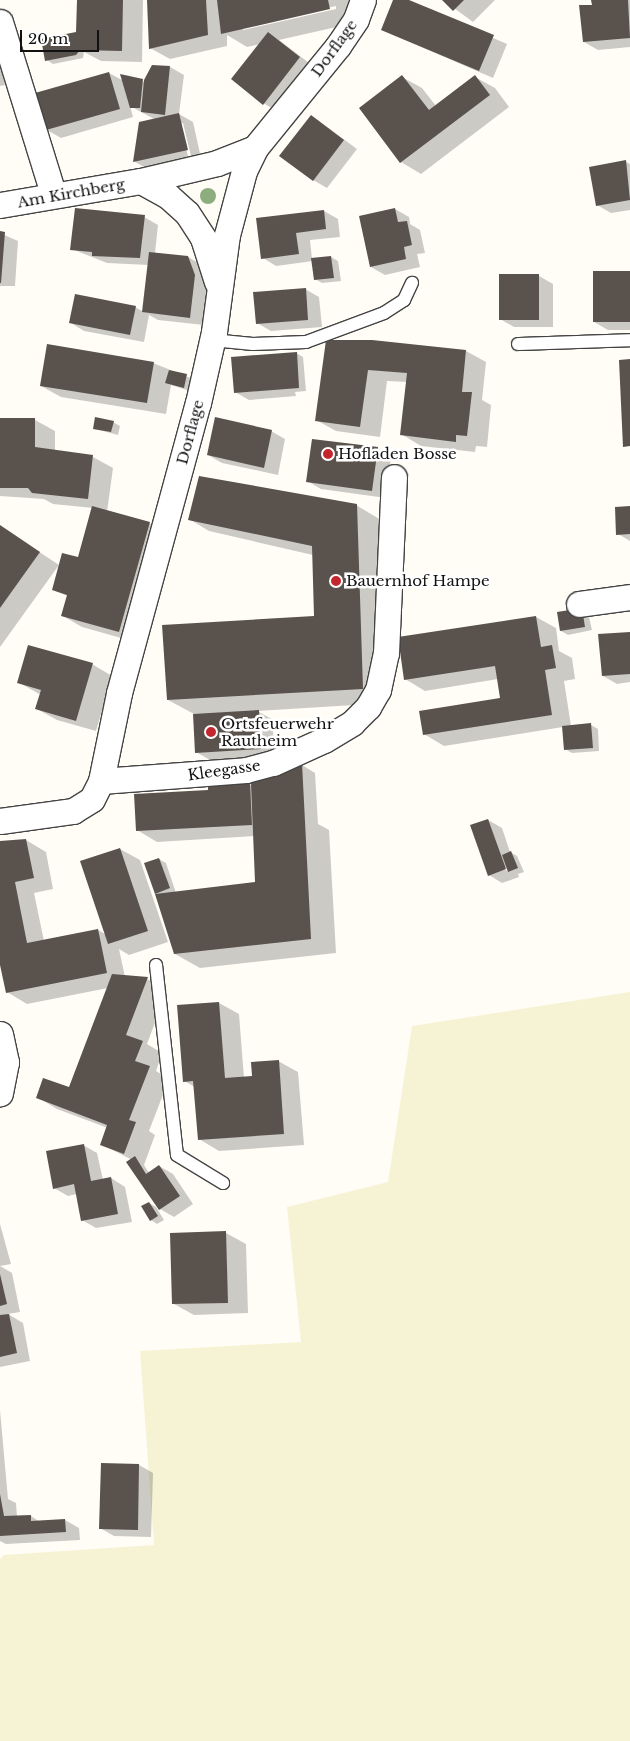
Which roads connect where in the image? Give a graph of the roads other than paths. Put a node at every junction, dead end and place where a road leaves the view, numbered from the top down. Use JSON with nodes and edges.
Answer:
{"nodes":[{"id":1,"x":363,"y":0,"type":"edge"},
{"id":2,"x":0,"y":22,"type":"edge"},
{"id":3,"x":255,"y":148,"type":"junction"},
{"id":4,"x":141,"y":181,"type":"junction"},
{"id":5,"x":53,"y":194,"type":"junction"},
{"id":6,"x":0,"y":205,"type":"edge"},
{"id":7,"x":412,"y":283,"type":"dead end"},
{"id":8,"x":220,"y":293,"type":"junction"},
{"id":9,"x":212,"y":340,"type":"junction"},
{"id":10,"x":630,"y":340,"type":"edge"},
{"id":11,"x":518,"y":344,"type":"dead end"},
{"id":12,"x":394,"y":477,"type":"dead end"},
{"id":13,"x":630,"y":597,"type":"edge"},
{"id":14,"x":579,"y":604,"type":"dead end"},
{"id":15,"x":101,"y":781,"type":"junction"},
{"id":16,"x":0,"y":821,"type":"edge"},
{"id":17,"x":156,"y":965,"type":"dead end"},
{"id":18,"x":0,"y":1034,"type":"edge"},
{"id":19,"x":0,"y":1093,"type":"edge"},
{"id":20,"x":223,"y":1183,"type":"dead end"}],
"edges":[{"from":1,"to":3,"type":"street","name":"Dorflage"},
{"from":2,"to":5,"type":"street"},
{"from":3,"to":4,"type":"street","name":"Am Kirchberg"},
{"from":3,"to":8,"type":"street","name":"Dorflage"},
{"from":4,"to":5,"type":"street","name":"Am Kirchberg"},
{"from":4,"to":8,"type":"street","name":"Am Kirchberg"},
{"from":5,"to":6,"type":"street","name":"Am Kirchberg"},
{"from":7,"to":9,"type":"lane"},
{"from":8,"to":9,"type":"street","name":"Dorflage"},
{"from":9,"to":15,"type":"street","name":"Dorflage"},
{"from":10,"to":11,"type":"lane"},
{"from":12,"to":15,"type":"street","name":"Kleegasse"},
{"from":13,"to":14,"type":"street"},
{"from":15,"to":16,"type":"street","name":"Dorflage"},
{"from":17,"to":20,"type":"lane"},
{"from":18,"to":19,"type":"street"}]}
